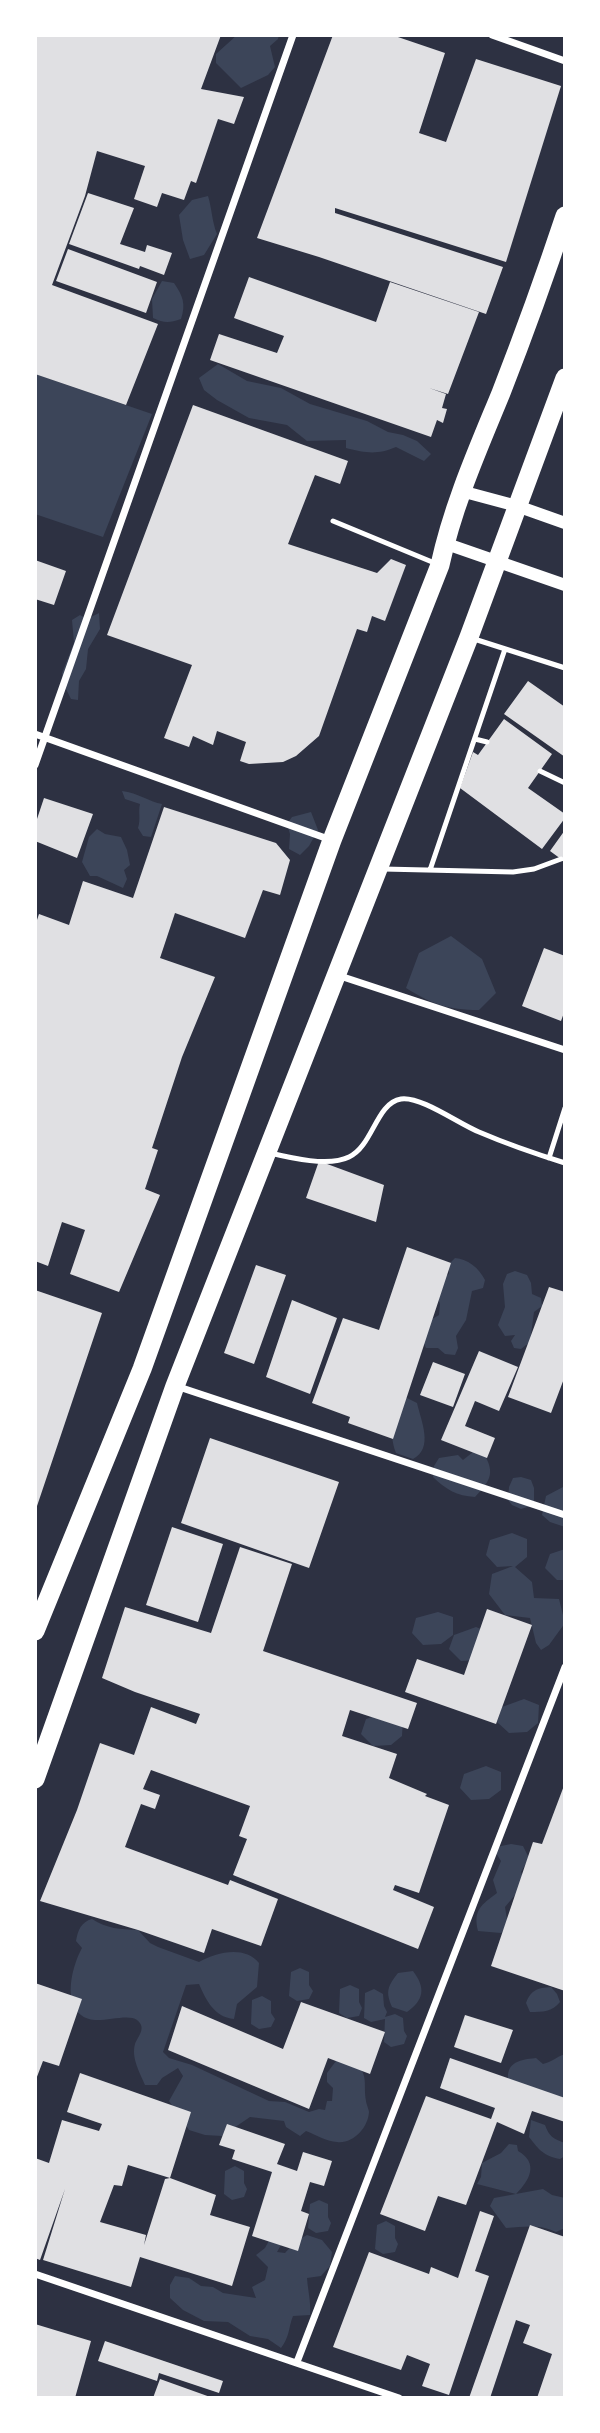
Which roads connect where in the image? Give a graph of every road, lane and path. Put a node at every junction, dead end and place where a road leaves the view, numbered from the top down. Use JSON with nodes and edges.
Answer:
{"nodes":[{"id":1,"x":293,"y":35,"type":"edge"},
{"id":2,"x":492,"y":35,"type":"edge"},
{"id":3,"x":565,"y":61,"type":"edge"},
{"id":4,"x":565,"y":216,"type":"edge"},
{"id":5,"x":565,"y":378,"type":"edge"},
{"id":6,"x":461,"y":491,"type":"junction"},
{"id":7,"x":517,"y":506,"type":"junction"},
{"id":8,"x":333,"y":522,"type":"dead end"},
{"id":9,"x":565,"y":523,"type":"edge"},
{"id":10,"x":444,"y":543,"type":"junction"},
{"id":11,"x":496,"y":562,"type":"junction"},
{"id":12,"x":440,"y":565,"type":"junction"},
{"id":13,"x":565,"y":585,"type":"edge"},
{"id":14,"x":469,"y":638,"type":"junction"},
{"id":15,"x":505,"y":649,"type":"junction"},
{"id":16,"x":565,"y":668,"type":"edge"},
{"id":17,"x":35,"y":734,"type":"edge"},
{"id":18,"x":46,"y":737,"type":"junction"},
{"id":19,"x":475,"y":738,"type":"junction"},
{"id":20,"x":487,"y":742,"type":"dead end"},
{"id":21,"x":35,"y":765,"type":"edge"},
{"id":22,"x":540,"y":771,"type":"dead end"},
{"id":23,"x":565,"y":783,"type":"edge"},
{"id":24,"x":332,"y":840,"type":"junction"},
{"id":25,"x":561,"y":859,"type":"dead end"},
{"id":26,"x":377,"y":869,"type":"junction"},
{"id":27,"x":430,"y":870,"type":"junction"},
{"id":28,"x":337,"y":974,"type":"junction"},
{"id":29,"x":565,"y":1049,"type":"edge"},
{"id":30,"x":565,"y":1108,"type":"edge"},
{"id":31,"x":267,"y":1152,"type":"junction"},
{"id":32,"x":549,"y":1158,"type":"junction"},
{"id":33,"x":565,"y":1163,"type":"edge"},
{"id":34,"x":176,"y":1386,"type":"junction"},
{"id":35,"x":565,"y":1516,"type":"edge"},
{"id":36,"x":35,"y":1631,"type":"edge"},
{"id":37,"x":565,"y":1667,"type":"edge"},
{"id":38,"x":35,"y":1779,"type":"edge"},
{"id":39,"x":35,"y":2274,"type":"edge"},
{"id":40,"x":297,"y":2362,"type":"junction"},
{"id":41,"x":399,"y":2398,"type":"edge"}],
"edges":[{"from":1,"to":18,"type":"street"},
{"from":2,"to":3,"type":"street"},
{"from":4,"to":6,"type":"highway"},
{"from":5,"to":7,"type":"highway"},
{"from":6,"to":7,"type":"street"},
{"from":6,"to":10,"type":"highway"},
{"from":7,"to":9,"type":"street"},
{"from":7,"to":11,"type":"highway"},
{"from":8,"to":12,"type":"lane"},
{"from":10,"to":11,"type":"street"},
{"from":10,"to":12,"type":"highway"},
{"from":11,"to":13,"type":"street"},
{"from":11,"to":14,"type":"highway"},
{"from":12,"to":24,"type":"highway"},
{"from":14,"to":15,"type":"lane"},
{"from":14,"to":26,"type":"highway"},
{"from":15,"to":16,"type":"lane"},
{"from":15,"to":19,"type":"lane"},
{"from":17,"to":18,"type":"street"},
{"from":18,"to":21,"type":"street"},
{"from":18,"to":24,"type":"street"},
{"from":19,"to":20,"type":"lane"},
{"from":19,"to":27,"type":"lane"},
{"from":22,"to":23,"type":"lane"},
{"from":24,"to":36,"type":"highway"},
{"from":25,"to":27,"type":"lane"},
{"from":26,"to":27,"type":"lane"},
{"from":26,"to":28,"type":"highway"},
{"from":28,"to":29,"type":"street"},
{"from":28,"to":31,"type":"highway"},
{"from":30,"to":32,"type":"lane"},
{"from":31,"to":32,"type":"lane"},
{"from":31,"to":34,"type":"highway"},
{"from":32,"to":33,"type":"lane"},
{"from":34,"to":35,"type":"street"},
{"from":34,"to":38,"type":"highway"},
{"from":37,"to":40,"type":"street"},
{"from":39,"to":40,"type":"street"},
{"from":40,"to":41,"type":"street"}]}
